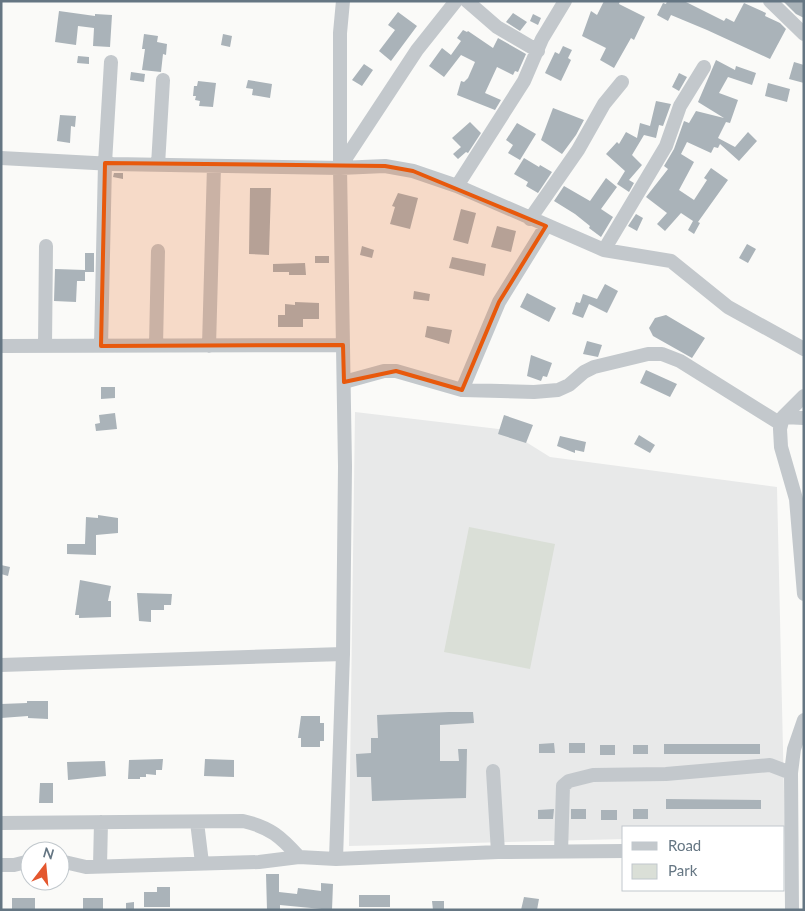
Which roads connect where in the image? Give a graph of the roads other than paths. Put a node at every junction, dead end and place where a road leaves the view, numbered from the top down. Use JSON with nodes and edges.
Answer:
{"nodes":[{"id":1,"x":456,"y":1,"type":"edge"},
{"id":2,"x":467,"y":1,"type":"edge"},
{"id":3,"x":565,"y":1,"type":"edge"},
{"id":4,"x":770,"y":1,"type":"edge"},
{"id":5,"x":345,"y":3,"type":"edge"},
{"id":6,"x":804,"y":34,"type":"edge"},
{"id":7,"x":538,"y":51,"type":"junction"},
{"id":8,"x":111,"y":62,"type":"dead end"},
{"id":9,"x":704,"y":66,"type":"dead end"},
{"id":10,"x":163,"y":80,"type":"dead end"},
{"id":11,"x":622,"y":82,"type":"dead end"},
{"id":12,"x":1,"y":158,"type":"edge"},
{"id":13,"x":106,"y":164,"type":"junction"},
{"id":14,"x":158,"y":165,"type":"junction"},
{"id":15,"x":214,"y":166,"type":"junction"},
{"id":16,"x":340,"y":168,"type":"junction"},
{"id":17,"x":457,"y":186,"type":"junction"},
{"id":18,"x":530,"y":219,"type":"junction"},
{"id":19,"x":546,"y":226,"type":"junction"},
{"id":20,"x":46,"y":246,"type":"dead end"},
{"id":21,"x":604,"y":250,"type":"junction"},
{"id":22,"x":158,"y":251,"type":"dead end"},
{"id":23,"x":343,"y":345,"type":"junction"},
{"id":24,"x":1,"y":346,"type":"edge"},
{"id":25,"x":45,"y":346,"type":"junction"},
{"id":26,"x":100,"y":346,"type":"junction"},
{"id":27,"x":156,"y":346,"type":"junction"},
{"id":28,"x":209,"y":346,"type":"junction"},
{"id":29,"x":804,"y":349,"type":"edge"},
{"id":30,"x":344,"y":382,"type":"junction"},
{"id":31,"x":462,"y":390,"type":"junction"},
{"id":32,"x":804,"y":396,"type":"edge"},
{"id":33,"x":804,"y":418,"type":"edge"},
{"id":34,"x":782,"y":420,"type":"junction"},
{"id":35,"x":804,"y":594,"type":"edge"},
{"id":36,"x":342,"y":654,"type":"junction"},
{"id":37,"x":1,"y":665,"type":"edge"},
{"id":38,"x":804,"y":720,"type":"edge"},
{"id":39,"x":493,"y":771,"type":"dead end"},
{"id":40,"x":791,"y":772,"type":"junction"},
{"id":41,"x":798,"y":809,"type":"edge"},
{"id":42,"x":101,"y":822,"type":"junction"},
{"id":43,"x":197,"y":822,"type":"junction"},
{"id":44,"x":1,"y":823,"type":"edge"},
{"id":45,"x":788,"y":850,"type":"edge"},
{"id":46,"x":498,"y":852,"type":"junction"},
{"id":47,"x":560,"y":852,"type":"junction"},
{"id":48,"x":622,"y":852,"type":"edge"},
{"id":49,"x":299,"y":857,"type":"junction"},
{"id":50,"x":336,"y":859,"type":"junction"},
{"id":51,"x":70,"y":863,"type":"edge"},
{"id":52,"x":202,"y":863,"type":"junction"},
{"id":53,"x":20,"y":864,"type":"edge"},
{"id":54,"x":1,"y":865,"type":"edge"},
{"id":55,"x":100,"y":866,"type":"junction"},
{"id":56,"x":792,"y":910,"type":"edge"}],
"edges":[{"from":1,"to":16,"type":"street"},
{"from":2,"to":7,"type":"street"},
{"from":3,"to":7,"type":"street"},
{"from":4,"to":6,"type":"street"},
{"from":5,"to":16,"type":"street"},
{"from":7,"to":17,"type":"street"},
{"from":8,"to":13,"type":"street"},
{"from":9,"to":21,"type":"street"},
{"from":10,"to":14,"type":"street"},
{"from":11,"to":18,"type":"street"},
{"from":12,"to":13,"type":"street"},
{"from":13,"to":14,"type":"street"},
{"from":13,"to":26,"type":"street"},
{"from":14,"to":15,"type":"street"},
{"from":15,"to":16,"type":"street"},
{"from":15,"to":28,"type":"street"},
{"from":16,"to":17,"type":"street"},
{"from":16,"to":23,"type":"street"},
{"from":17,"to":18,"type":"street"},
{"from":18,"to":19,"type":"street"},
{"from":19,"to":21,"type":"street"},
{"from":19,"to":31,"type":"street"},
{"from":20,"to":25,"type":"street"},
{"from":21,"to":29,"type":"street"},
{"from":22,"to":27,"type":"street"},
{"from":23,"to":28,"type":"street"},
{"from":23,"to":30,"type":"street"},
{"from":24,"to":25,"type":"street"},
{"from":25,"to":26,"type":"street"},
{"from":26,"to":27,"type":"street"},
{"from":27,"to":28,"type":"street"},
{"from":30,"to":31,"type":"street"},
{"from":30,"to":36,"type":"street"},
{"from":31,"to":34,"type":"street"},
{"from":32,"to":34,"type":"street"},
{"from":33,"to":34,"type":"street"},
{"from":34,"to":35,"type":"street"},
{"from":36,"to":37,"type":"street"},
{"from":36,"to":50,"type":"street"},
{"from":38,"to":40,"type":"street"},
{"from":39,"to":46,"type":"street"},
{"from":40,"to":41,"type":"street"},
{"from":40,"to":47,"type":"street"},
{"from":41,"to":45,"type":"street"},
{"from":42,"to":43,"type":"street"},
{"from":42,"to":44,"type":"street"},
{"from":42,"to":55,"type":"street"},
{"from":43,"to":49,"type":"street"},
{"from":43,"to":52,"type":"street"},
{"from":45,"to":56,"type":"street"},
{"from":46,"to":47,"type":"street"},
{"from":46,"to":50,"type":"street"},
{"from":47,"to":48,"type":"street"},
{"from":49,"to":50,"type":"street"},
{"from":49,"to":52,"type":"street"},
{"from":51,"to":55,"type":"street"},
{"from":52,"to":55,"type":"street"},
{"from":53,"to":54,"type":"street"}]}
